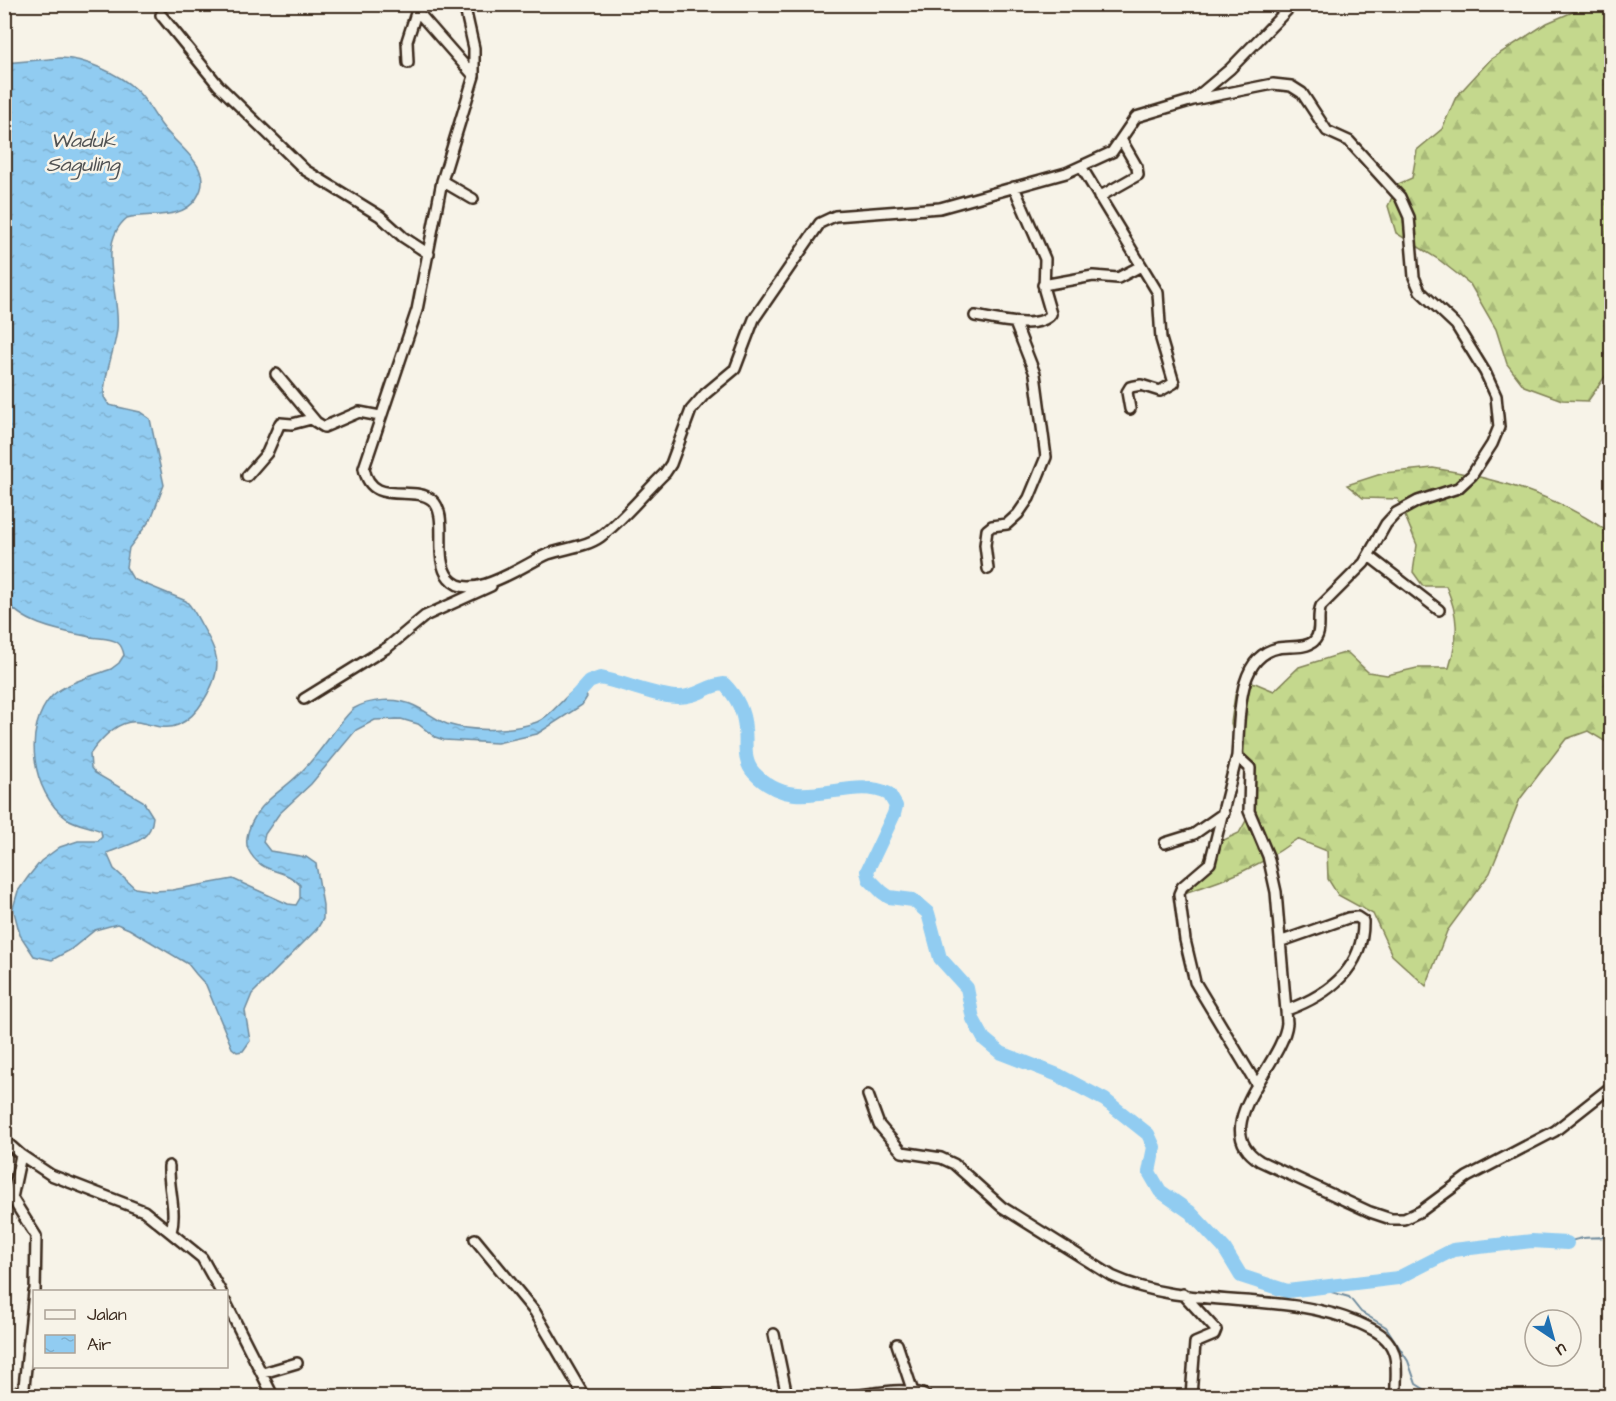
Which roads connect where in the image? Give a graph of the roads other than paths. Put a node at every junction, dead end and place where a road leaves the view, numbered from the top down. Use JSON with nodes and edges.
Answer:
{"nodes":[{"id":1,"x":464,"y":4,"type":"edge"},
{"id":2,"x":1293,"y":4,"type":"edge"},
{"id":3,"x":418,"y":8,"type":"edge"},
{"id":4,"x":161,"y":15,"type":"dead end"},
{"id":5,"x":408,"y":63,"type":"dead end"},
{"id":6,"x":474,"y":76,"type":"junction"},
{"id":7,"x":1193,"y":100,"type":"junction"},
{"id":8,"x":1122,"y":141,"type":"junction"},
{"id":9,"x":1082,"y":168,"type":"junction"},
{"id":10,"x":442,"y":182,"type":"junction"},
{"id":11,"x":1014,"y":187,"type":"junction"},
{"id":12,"x":1099,"y":197,"type":"junction"},
{"id":13,"x":473,"y":199,"type":"dead end"},
{"id":14,"x":429,"y":254,"type":"junction"},
{"id":15,"x":1141,"y":266,"type":"junction"},
{"id":16,"x":1043,"y":285,"type":"junction"},
{"id":17,"x":975,"y":316,"type":"dead end"},
{"id":18,"x":1015,"y":323,"type":"junction"},
{"id":19,"x":276,"y":374,"type":"dead end"},
{"id":20,"x":1130,"y":409,"type":"dead end"},
{"id":21,"x":380,"y":416,"type":"junction"},
{"id":22,"x":316,"y":422,"type":"junction"},
{"id":23,"x":247,"y":476,"type":"dead end"},
{"id":24,"x":1369,"y":556,"type":"junction"},
{"id":25,"x":988,"y":569,"type":"dead end"},
{"id":26,"x":503,"y":578,"type":"junction"},
{"id":27,"x":1438,"y":610,"type":"dead end"},
{"id":28,"x":304,"y":699,"type":"dead end"},
{"id":29,"x":1237,"y":756,"type":"junction"},
{"id":30,"x":1224,"y":813,"type":"junction"},
{"id":31,"x":1165,"y":843,"type":"dead end"},
{"id":32,"x":1282,"y":941,"type":"junction"},
{"id":33,"x":1287,"y":1010,"type":"junction"},
{"id":34,"x":1257,"y":1085,"type":"junction"},
{"id":35,"x":1611,"y":1086,"type":"edge"},
{"id":36,"x":868,"y":1095,"type":"dead end"},
{"id":37,"x":4,"y":1140,"type":"edge"},
{"id":38,"x":21,"y":1155,"type":"junction"},
{"id":39,"x":169,"y":1166,"type":"dead end"},
{"id":40,"x":171,"y":1232,"type":"junction"},
{"id":41,"x":475,"y":1239,"type":"dead end"},
{"id":42,"x":34,"y":1290,"type":"edge"},
{"id":43,"x":220,"y":1290,"type":"edge"},
{"id":44,"x":1183,"y":1294,"type":"junction"},
{"id":45,"x":33,"y":1302,"type":"edge"},
{"id":46,"x":228,"y":1307,"type":"edge"},
{"id":47,"x":774,"y":1334,"type":"dead end"},
{"id":48,"x":897,"y":1344,"type":"dead end"},
{"id":49,"x":297,"y":1363,"type":"dead end"},
{"id":50,"x":263,"y":1373,"type":"junction"},
{"id":51,"x":913,"y":1392,"type":"junction"},
{"id":52,"x":24,"y":1393,"type":"edge"},
{"id":53,"x":10,"y":1396,"type":"edge"},
{"id":54,"x":273,"y":1396,"type":"edge"},
{"id":55,"x":584,"y":1396,"type":"edge"},
{"id":56,"x":709,"y":1396,"type":"edge"},
{"id":57,"x":718,"y":1396,"type":"edge"},
{"id":58,"x":787,"y":1396,"type":"edge"},
{"id":59,"x":852,"y":1396,"type":"edge"},
{"id":60,"x":926,"y":1396,"type":"edge"},
{"id":61,"x":1191,"y":1396,"type":"edge"},
{"id":62,"x":1396,"y":1396,"type":"edge"}],
"edges":[{"from":1,"to":6,"type":"street"},
{"from":2,"to":7,"type":"street"},
{"from":3,"to":5,"type":"street"},
{"from":3,"to":6,"type":"street"},
{"from":4,"to":14,"type":"street"},
{"from":6,"to":10,"type":"street"},
{"from":7,"to":8,"type":"street"},
{"from":7,"to":24,"type":"street"},
{"from":8,"to":9,"type":"street"},
{"from":8,"to":12,"type":"street"},
{"from":9,"to":11,"type":"street"},
{"from":9,"to":12,"type":"street"},
{"from":10,"to":13,"type":"street"},
{"from":10,"to":14,"type":"street"},
{"from":11,"to":16,"type":"street"},
{"from":11,"to":26,"type":"street"},
{"from":12,"to":15,"type":"street"},
{"from":14,"to":21,"type":"street"},
{"from":15,"to":16,"type":"street"},
{"from":15,"to":20,"type":"street"},
{"from":16,"to":18,"type":"street"},
{"from":17,"to":18,"type":"street"},
{"from":18,"to":25,"type":"street"},
{"from":19,"to":22,"type":"street"},
{"from":21,"to":22,"type":"street"},
{"from":21,"to":26,"type":"street"},
{"from":22,"to":23,"type":"street"},
{"from":24,"to":27,"type":"street"},
{"from":24,"to":29,"type":"street"},
{"from":26,"to":28,"type":"street"},
{"from":29,"to":30,"type":"street"},
{"from":29,"to":32,"type":"street"},
{"from":30,"to":31,"type":"street"},
{"from":30,"to":34,"type":"street"},
{"from":32,"to":33,"type":"street"},
{"from":32,"to":33,"type":"street"},
{"from":33,"to":34,"type":"street"},
{"from":34,"to":35,"type":"street"},
{"from":36,"to":44,"type":"street"},
{"from":37,"to":38,"type":"street"},
{"from":38,"to":40,"type":"street"},
{"from":38,"to":42,"type":"street"},
{"from":39,"to":40,"type":"street"},
{"from":40,"to":43,"type":"street"},
{"from":41,"to":55,"type":"street"},
{"from":44,"to":61,"type":"street"},
{"from":44,"to":62,"type":"street"},
{"from":45,"to":52,"type":"street"},
{"from":46,"to":50,"type":"street"},
{"from":47,"to":58,"type":"street"},
{"from":48,"to":51,"type":"street"},
{"from":49,"to":50,"type":"street"},
{"from":50,"to":54,"type":"street"},
{"from":51,"to":59,"type":"street"},
{"from":51,"to":60,"type":"street"},
{"from":52,"to":53,"type":"street"},
{"from":56,"to":57,"type":"street"}]}
